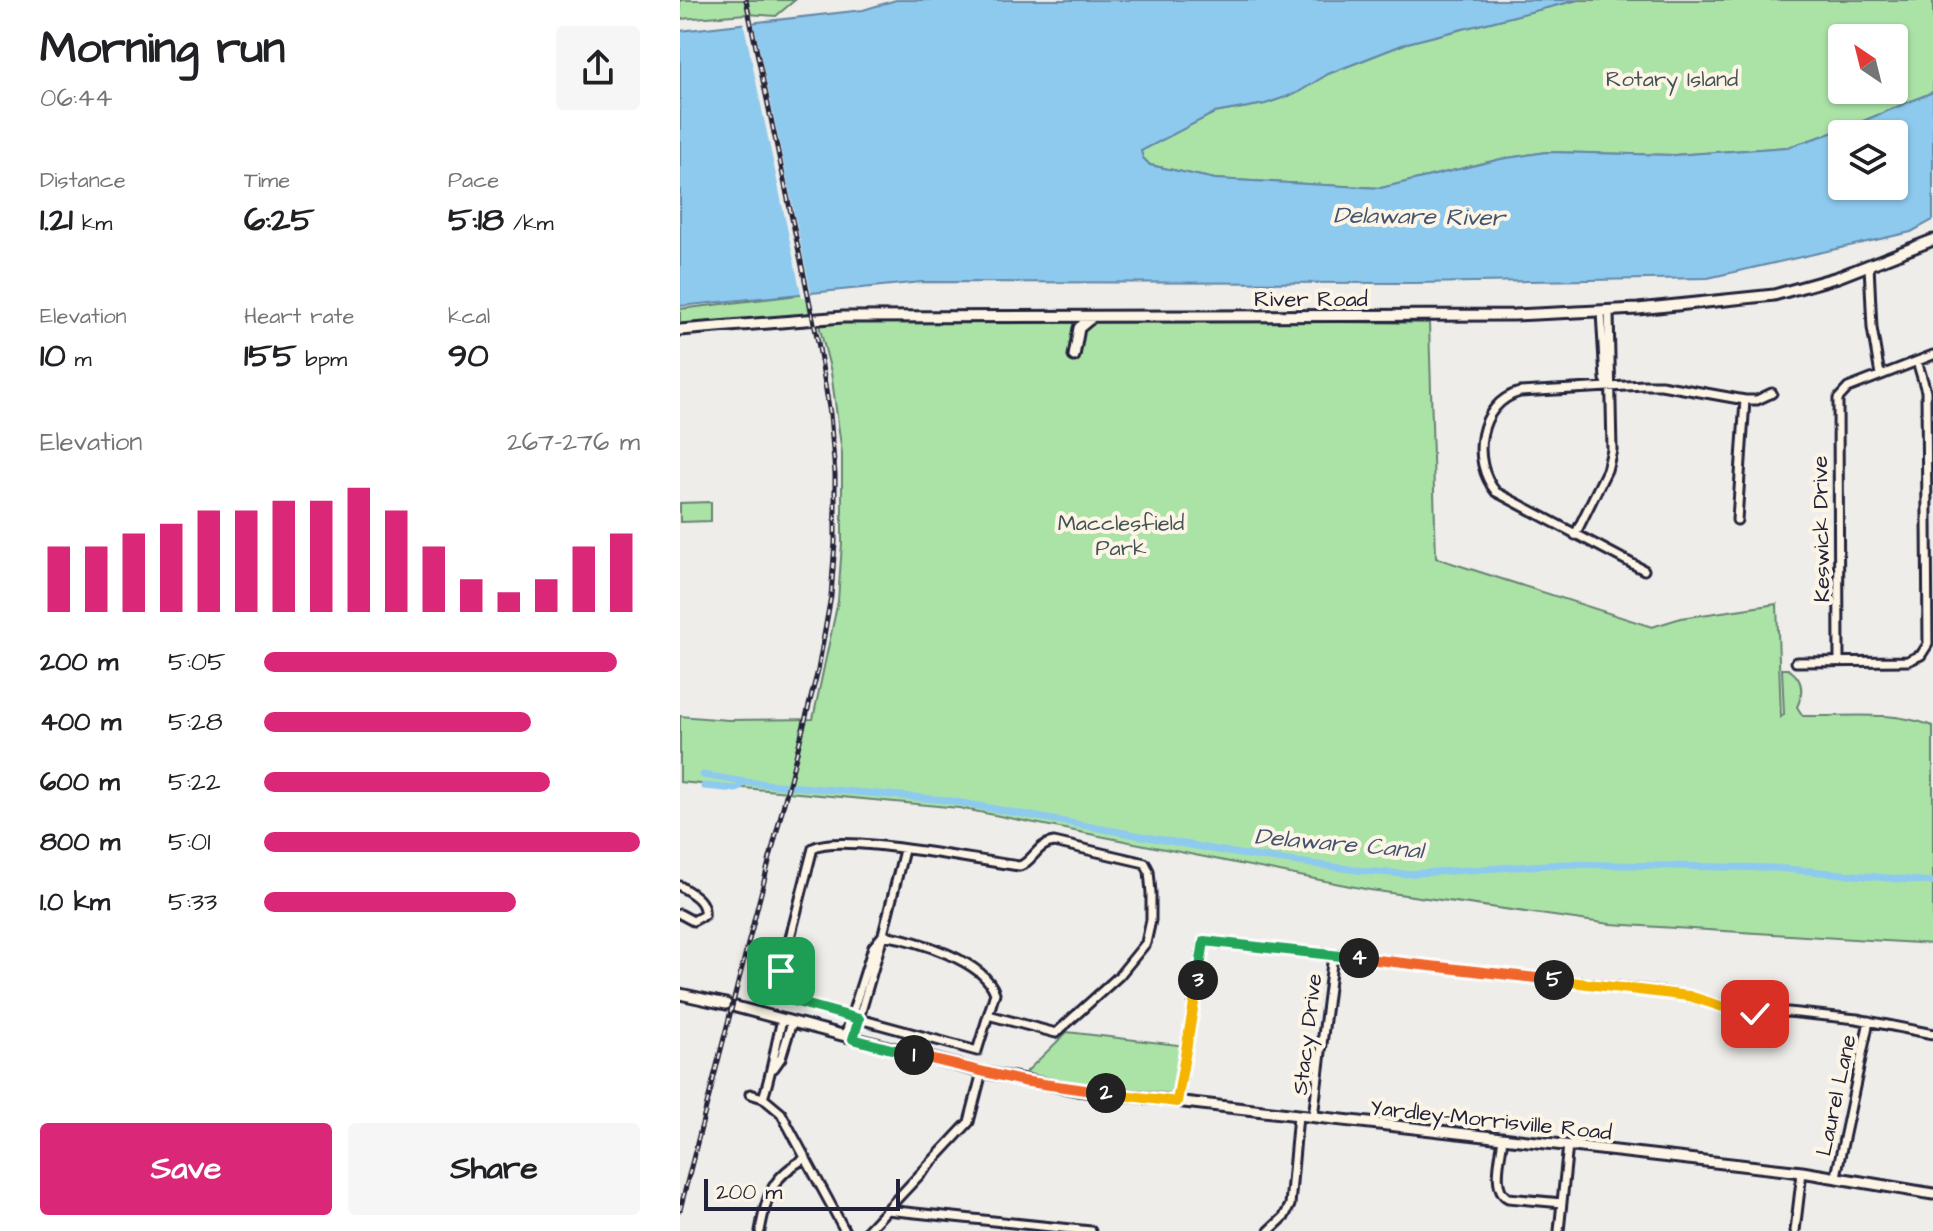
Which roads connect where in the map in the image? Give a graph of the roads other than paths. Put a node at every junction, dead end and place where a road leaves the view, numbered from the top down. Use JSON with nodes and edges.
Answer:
{"nodes":[{"id":1,"x":1933,"y":240,"type":"edge"},
{"id":2,"x":1869,"y":265,"type":"junction"},
{"id":3,"x":1605,"y":312,"type":"junction"},
{"id":4,"x":1074,"y":316,"type":"junction"},
{"id":5,"x":1094,"y":316,"type":"junction"},
{"id":6,"x":680,"y":330,"type":"edge"},
{"id":7,"x":1933,"y":355,"type":"edge"},
{"id":8,"x":1917,"y":361,"type":"junction"},
{"id":9,"x":1880,"y":375,"type":"junction"},
{"id":10,"x":1610,"y":388,"type":"junction"},
{"id":11,"x":1772,"y":393,"type":"dead end"},
{"id":12,"x":1745,"y":400,"type":"junction"},
{"id":13,"x":1737,"y":520,"type":"dead end"},
{"id":14,"x":1575,"y":535,"type":"junction"},
{"id":15,"x":1644,"y":570,"type":"dead end"},
{"id":16,"x":1839,"y":661,"type":"junction"},
{"id":17,"x":1796,"y":662,"type":"dead end"},
{"id":18,"x":904,"y":850,"type":"junction"},
{"id":19,"x":680,"y":886,"type":"edge"},
{"id":20,"x":680,"y":914,"type":"edge"},
{"id":21,"x":883,"y":935,"type":"junction"},
{"id":22,"x":1333,"y":955,"type":"junction"},
{"id":23,"x":680,"y":994,"type":"edge"},
{"id":24,"x":988,"y":1015,"type":"junction"},
{"id":25,"x":856,"y":1018,"type":"junction"},
{"id":26,"x":787,"y":1021,"type":"junction"},
{"id":27,"x":1869,"y":1021,"type":"junction"},
{"id":28,"x":1933,"y":1034,"type":"edge"},
{"id":29,"x":849,"y":1037,"type":"junction"},
{"id":30,"x":982,"y":1072,"type":"junction"},
{"id":31,"x":750,"y":1094,"type":"dead end"},
{"id":32,"x":763,"y":1098,"type":"junction"},
{"id":33,"x":1177,"y":1102,"type":"junction"},
{"id":34,"x":1298,"y":1115,"type":"junction"},
{"id":35,"x":1313,"y":1117,"type":"junction"},
{"id":36,"x":1503,"y":1138,"type":"junction"},
{"id":37,"x":1568,"y":1145,"type":"junction"},
{"id":38,"x":806,"y":1158,"type":"junction"},
{"id":39,"x":1802,"y":1172,"type":"junction"},
{"id":40,"x":1836,"y":1176,"type":"junction"},
{"id":41,"x":1933,"y":1194,"type":"edge"},
{"id":42,"x":1562,"y":1203,"type":"junction"},
{"id":43,"x":886,"y":1210,"type":"junction"},
{"id":44,"x":1066,"y":1230,"type":"edge"},
{"id":45,"x":760,"y":1231,"type":"edge"},
{"id":46,"x":845,"y":1231,"type":"edge"},
{"id":47,"x":867,"y":1231,"type":"edge"},
{"id":48,"x":1091,"y":1231,"type":"edge"},
{"id":49,"x":1269,"y":1231,"type":"edge"},
{"id":50,"x":1559,"y":1231,"type":"edge"},
{"id":51,"x":1795,"y":1231,"type":"edge"}],
"edges":[{"from":1,"to":2,"type":"main road","name":"River Road"},
{"from":2,"to":3,"type":"main road","name":"River Road"},
{"from":2,"to":9,"type":"street"},
{"from":3,"to":5,"type":"main road","name":"River Road"},
{"from":3,"to":10,"type":"street"},
{"from":4,"to":5,"type":"main road","name":"River Road"},
{"from":4,"to":5,"type":"main road"},
{"from":4,"to":6,"type":"main road","name":"River Road"},
{"from":7,"to":8,"type":"street"},
{"from":8,"to":9,"type":"street"},
{"from":8,"to":16,"type":"street"},
{"from":9,"to":16,"type":"street","name":"Keswick Drive"},
{"from":10,"to":12,"type":"street"},
{"from":10,"to":14,"type":"street"},
{"from":10,"to":14,"type":"street"},
{"from":11,"to":12,"type":"street"},
{"from":12,"to":13,"type":"street"},
{"from":14,"to":15,"type":"street"},
{"from":16,"to":17,"type":"street"},
{"from":18,"to":21,"type":"street"},
{"from":18,"to":24,"type":"street"},
{"from":18,"to":25,"type":"street"},
{"from":19,"to":20,"type":"street"},
{"from":21,"to":24,"type":"street"},
{"from":21,"to":25,"type":"street"},
{"from":22,"to":27,"type":"street"},
{"from":22,"to":33,"type":"street"},
{"from":22,"to":35,"type":"street","name":"Stacy Drive"},
{"from":23,"to":26,"type":"main road","name":"Yardley-Morrisville Road"},
{"from":24,"to":25,"type":"street"},
{"from":25,"to":29,"type":"street"},
{"from":26,"to":29,"type":"main road","name":"Yardley-Morrisville Road"},
{"from":26,"to":32,"type":"street"},
{"from":27,"to":28,"type":"street"},
{"from":27,"to":40,"type":"street","name":"Laurel Lane"},
{"from":29,"to":30,"type":"main road","name":"Yardley-Morrisville Road"},
{"from":30,"to":33,"type":"main road","name":"Yardley-Morrisville Road"},
{"from":30,"to":43,"type":"street"},
{"from":31,"to":32,"type":"street"},
{"from":32,"to":38,"type":"street"},
{"from":33,"to":34,"type":"main road","name":"Yardley-Morrisville Road"},
{"from":34,"to":35,"type":"main road","name":"Yardley-Morrisville Road"},
{"from":34,"to":49,"type":"street"},
{"from":35,"to":36,"type":"main road","name":"Yardley-Morrisville Road"},
{"from":36,"to":37,"type":"main road","name":"Yardley-Morrisville Road"},
{"from":36,"to":42,"type":"street"},
{"from":37,"to":39,"type":"main road","name":"Yardley-Morrisville Road"},
{"from":37,"to":42,"type":"street"},
{"from":38,"to":45,"type":"street"},
{"from":38,"to":46,"type":"street"},
{"from":39,"to":40,"type":"main road","name":"Yardley-Morrisville Road"},
{"from":39,"to":51,"type":"street"},
{"from":40,"to":41,"type":"main road","name":"Yardley-Morrisville Road"},
{"from":42,"to":50,"type":"street"},
{"from":43,"to":44,"type":"street"},
{"from":43,"to":47,"type":"street"},
{"from":44,"to":48,"type":"street"}]}
